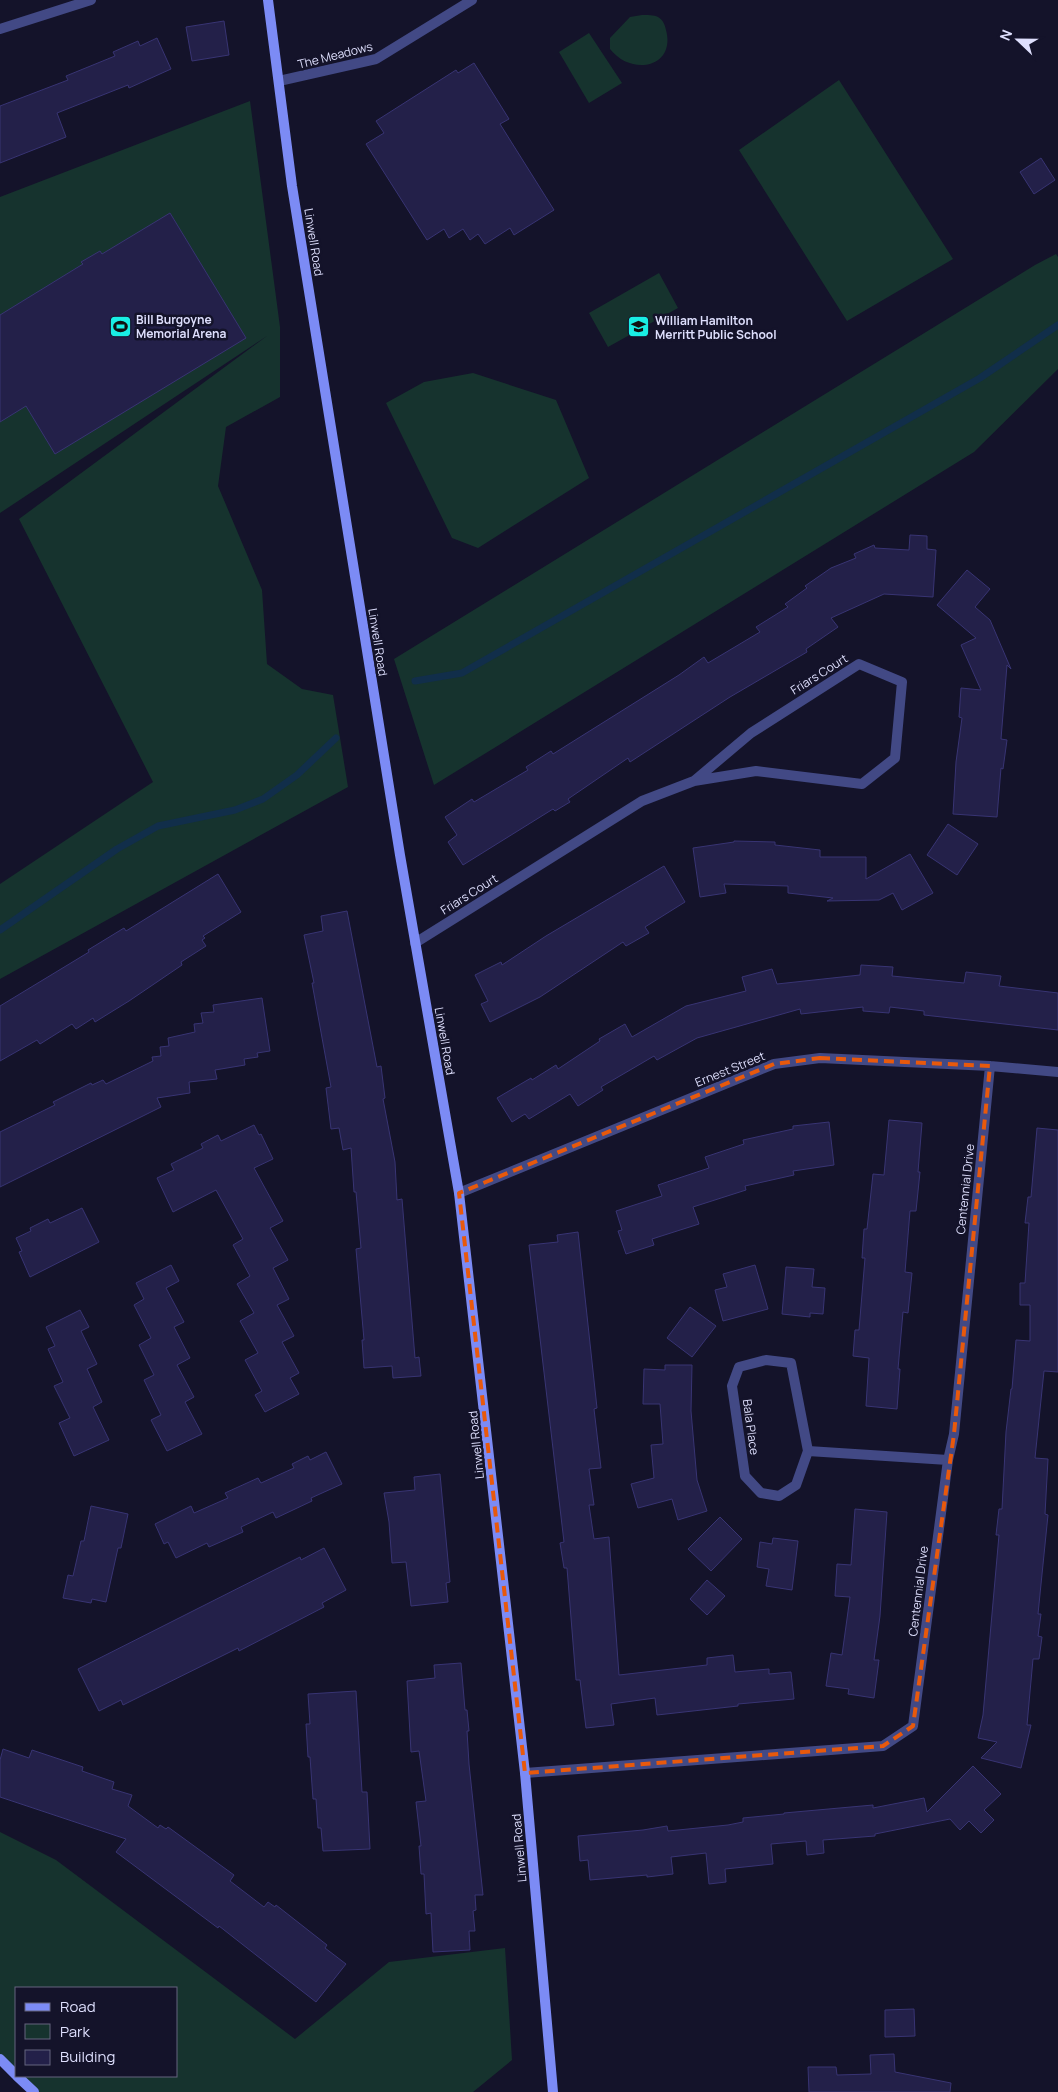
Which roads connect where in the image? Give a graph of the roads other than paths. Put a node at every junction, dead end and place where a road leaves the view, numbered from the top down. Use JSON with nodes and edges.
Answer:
{"nodes":[{"id":1,"x":91,"y":0,"type":"edge"},
{"id":2,"x":268,"y":0,"type":"edge"},
{"id":3,"x":472,"y":0,"type":"edge"},
{"id":4,"x":0,"y":29,"type":"edge"},
{"id":5,"x":279,"y":82,"type":"junction"},
{"id":6,"x":694,"y":781,"type":"junction"},
{"id":7,"x":415,"y":942,"type":"junction"},
{"id":8,"x":990,"y":1066,"type":"junction"},
{"id":9,"x":1058,"y":1072,"type":"edge"},
{"id":10,"x":459,"y":1193,"type":"junction"},
{"id":11,"x":808,"y":1451,"type":"junction"},
{"id":12,"x":948,"y":1460,"type":"junction"},
{"id":13,"x":525,"y":1773,"type":"junction"},
{"id":14,"x":0,"y":2059,"type":"edge"},
{"id":15,"x":15,"y":2073,"type":"edge"},
{"id":16,"x":19,"y":2077,"type":"edge"},
{"id":17,"x":34,"y":2092,"type":"edge"},
{"id":18,"x":553,"y":2092,"type":"edge"}],
"edges":[{"from":1,"to":4,"type":"street"},
{"from":2,"to":5,"type":"main road","name":"Linwell Road"},
{"from":3,"to":5,"type":"street","name":"The Meadows"},
{"from":5,"to":7,"type":"main road","name":"Linwell Road"},
{"from":6,"to":6,"type":"street","name":"Friars Court"},
{"from":6,"to":7,"type":"street","name":"Friars Court"},
{"from":7,"to":10,"type":"main road","name":"Linwell Road"},
{"from":8,"to":9,"type":"street","name":"Ernest Street"},
{"from":8,"to":10,"type":"street","name":"Ernest Street"},
{"from":8,"to":12,"type":"street","name":"Centennial Drive"},
{"from":10,"to":13,"type":"main road","name":"Linwell Road"},
{"from":11,"to":11,"type":"street","name":"Bala Place"},
{"from":11,"to":12,"type":"street"},
{"from":12,"to":13,"type":"street","name":"Centennial Drive"},
{"from":13,"to":18,"type":"main road","name":"Linwell Road"},
{"from":14,"to":15,"type":"main road"},
{"from":16,"to":17,"type":"main road"}]}
